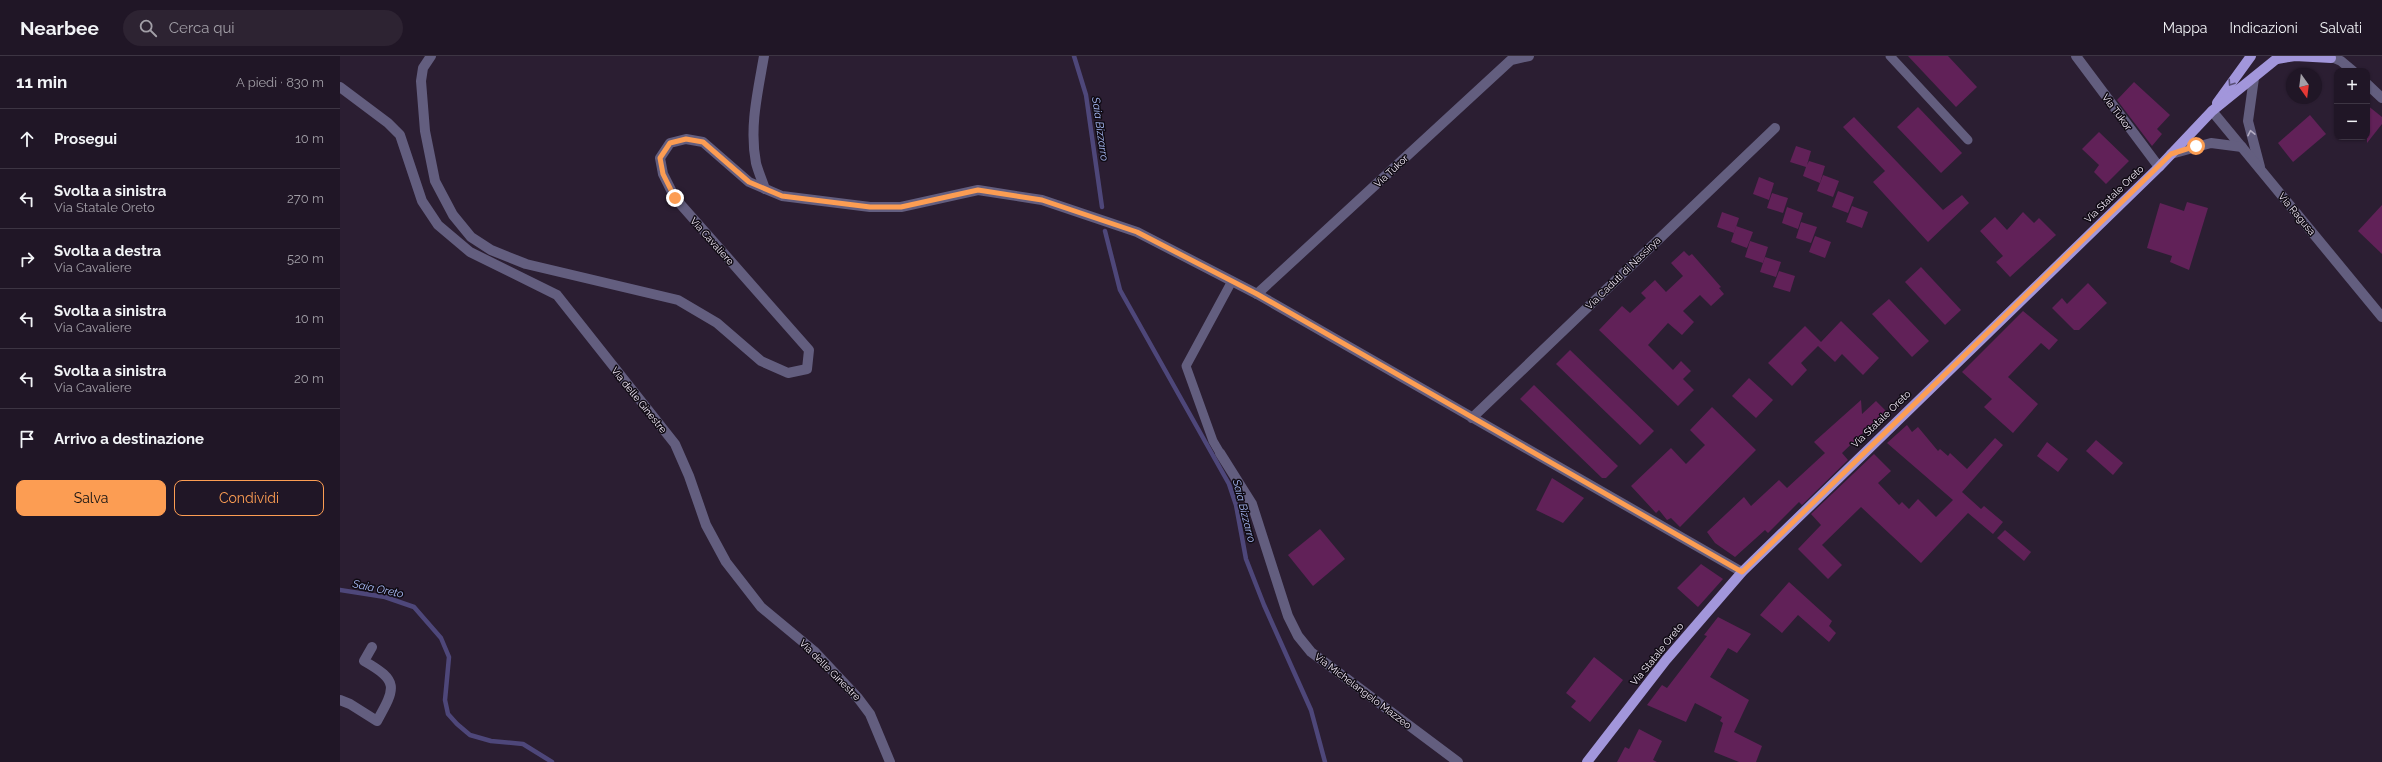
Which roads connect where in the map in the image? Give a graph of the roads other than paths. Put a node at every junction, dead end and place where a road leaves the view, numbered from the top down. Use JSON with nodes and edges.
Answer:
{"nodes":[{"id":1,"x":431,"y":56,"type":"edge"},
{"id":2,"x":764,"y":56,"type":"edge"},
{"id":3,"x":1529,"y":56,"type":"edge"},
{"id":4,"x":1890,"y":56,"type":"edge"},
{"id":5,"x":2076,"y":56,"type":"edge"},
{"id":6,"x":2251,"y":56,"type":"edge"},
{"id":7,"x":2278,"y":57,"type":"edge"},
{"id":8,"x":2335,"y":58,"type":"edge"},
{"id":9,"x":2349,"y":68,"type":"edge"},
{"id":10,"x":2254,"y":78,"type":"junction"},
{"id":11,"x":340,"y":87,"type":"edge"},
{"id":12,"x":2370,"y":87,"type":"edge"},
{"id":13,"x":2382,"y":98,"type":"edge"},
{"id":14,"x":2212,"y":111,"type":"junction"},
{"id":15,"x":1775,"y":128,"type":"dead end"},
{"id":16,"x":1968,"y":140,"type":"dead end"},
{"id":17,"x":2242,"y":147,"type":"junction"},
{"id":18,"x":2171,"y":154,"type":"junction"},
{"id":19,"x":2159,"y":167,"type":"junction"},
{"id":20,"x":2261,"y":171,"type":"junction"},
{"id":21,"x":765,"y":189,"type":"junction"},
{"id":22,"x":1232,"y":281,"type":"junction"},
{"id":23,"x":1257,"y":294,"type":"junction"},
{"id":24,"x":2382,"y":317,"type":"edge"},
{"id":25,"x":1472,"y":418,"type":"junction"},
{"id":26,"x":1220,"y":453,"type":"joint"},
{"id":27,"x":1742,"y":572,"type":"junction"},
{"id":28,"x":372,"y":647,"type":"dead end"},
{"id":29,"x":340,"y":700,"type":"edge"},
{"id":30,"x":890,"y":762,"type":"edge"},
{"id":31,"x":1458,"y":762,"type":"edge"},
{"id":32,"x":1587,"y":762,"type":"edge"}],
"edges":[{"from":1,"to":21,"type":"street","name":"Via Cavaliere"},
{"from":2,"to":21,"type":"street"},
{"from":3,"to":23,"type":"street","name":"Via Tukor"},
{"from":4,"to":16,"type":"lane"},
{"from":5,"to":19,"type":"street","name":"Via Tukor"},
{"from":6,"to":14,"type":"main road","one_way":true},
{"from":7,"to":8,"type":"main road"},
{"from":7,"to":10,"type":"main road"},
{"from":8,"to":9,"type":"street"},
{"from":10,"to":14,"type":"main road"},
{"from":20,"to":10,"type":"street","one_way":true},
{"from":11,"to":30,"type":"street","name":"Via delle Ginestre"},
{"from":12,"to":13,"type":"street"},
{"from":14,"to":17,"type":"street","name":"Via Ragusa"},
{"from":14,"to":18,"type":"main road","name":"Via Statale Oreto"},
{"from":15,"to":25,"type":"street","name":"Via Caduti di Nassirya"},
{"from":17,"to":18,"type":"street"},
{"from":17,"to":20,"type":"street","name":"Via Ragusa"},
{"from":18,"to":19,"type":"main road","name":"Via Statale Oreto"},
{"from":19,"to":27,"type":"main road","name":"Via Statale Oreto"},
{"from":20,"to":24,"type":"street","name":"Via Ragusa"},
{"from":21,"to":22,"type":"street","name":"Via Cavaliere"},
{"from":22,"to":23,"type":"street","name":"Via Cavaliere"},
{"from":22,"to":26,"type":"lane"},
{"from":23,"to":25,"type":"street","name":"Via Cavaliere"},
{"from":25,"to":27,"type":"street","name":"Via Cavaliere"},
{"from":26,"to":31,"type":"street","name":"Via Michelangelo Mazzeo"},
{"from":27,"to":32,"type":"main road","name":"Via Statale Oreto"},
{"from":28,"to":29,"type":"street"}]}
